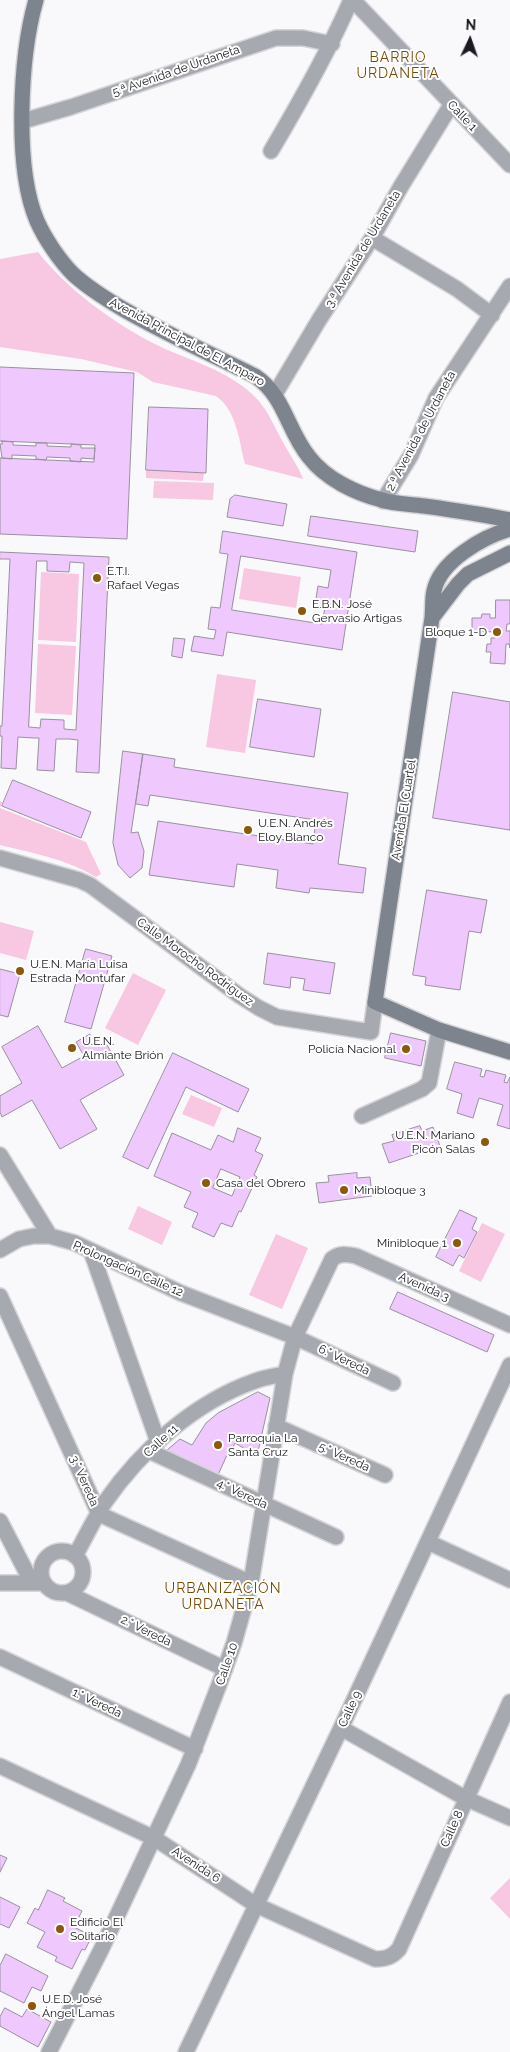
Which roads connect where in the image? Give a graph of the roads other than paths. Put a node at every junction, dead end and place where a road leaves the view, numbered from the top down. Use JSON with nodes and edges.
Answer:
{"nodes":[{"id":1,"x":36,"y":0,"type":"edge"},
{"id":2,"x":352,"y":0,"type":"edge"},
{"id":3,"x":332,"y":44,"type":"junction"},
{"id":4,"x":451,"y":105,"type":"junction"},
{"id":5,"x":22,"y":121,"type":"junction"},
{"id":6,"x":271,"y":151,"type":"dead end"},
{"id":7,"x":510,"y":165,"type":"edge"},
{"id":8,"x":372,"y":238,"type":"junction"},
{"id":9,"x":510,"y":286,"type":"edge"},
{"id":10,"x":492,"y":315,"type":"junction"},
{"id":11,"x":275,"y":394,"type":"junction"},
{"id":12,"x":383,"y":500,"type":"junction"},
{"id":13,"x":510,"y":520,"type":"edge"},
{"id":14,"x":510,"y":529,"type":"edge"},
{"id":15,"x":510,"y":552,"type":"edge"},
{"id":16,"x":432,"y":618,"type":"junction"},
{"id":17,"x":0,"y":858,"type":"edge"},
{"id":18,"x":375,"y":1002,"type":"junction"},
{"id":19,"x":439,"y":1030,"type":"junction"},
{"id":20,"x":510,"y":1052,"type":"edge"},
{"id":21,"x":362,"y":1116,"type":"dead end"},
{"id":22,"x":0,"y":1155,"type":"edge"},
{"id":23,"x":50,"y":1236,"type":"junction"},
{"id":24,"x":0,"y":1250,"type":"edge"},
{"id":25,"x":91,"y":1251,"type":"junction"},
{"id":26,"x":337,"y":1255,"type":"joint"},
{"id":27,"x":0,"y":1296,"type":"edge"},
{"id":28,"x":510,"y":1325,"type":"edge"},
{"id":29,"x":295,"y":1338,"type":"junction"},
{"id":30,"x":510,"y":1365,"type":"edge"},
{"id":31,"x":285,"y":1374,"type":"junction"},
{"id":32,"x":393,"y":1383,"type":"dead end"},
{"id":33,"x":276,"y":1426,"type":"junction"},
{"id":34,"x":154,"y":1446,"type":"junction"},
{"id":35,"x":384,"y":1475,"type":"dead end"},
{"id":36,"x":264,"y":1504,"type":"junction"},
{"id":37,"x":99,"y":1514,"type":"junction"},
{"id":38,"x":0,"y":1521,"type":"edge"},
{"id":39,"x":336,"y":1537,"type":"dead end"},
{"id":40,"x":428,"y":1542,"type":"junction"},
{"id":41,"x":76,"y":1556,"type":"junction"},
{"id":42,"x":510,"y":1580,"type":"edge"},
{"id":43,"x":0,"y":1583,"type":"edge"},
{"id":44,"x":38,"y":1583,"type":"junction"},
{"id":45,"x":250,"y":1583,"type":"junction"},
{"id":46,"x":67,"y":1593,"type":"junction"},
{"id":47,"x":0,"y":1657,"type":"edge"},
{"id":48,"x":225,"y":1669,"type":"junction"},
{"id":49,"x":510,"y":1702,"type":"edge"},
{"id":50,"x":341,"y":1728,"type":"junction"},
{"id":51,"x":195,"y":1749,"type":"junction"},
{"id":52,"x":0,"y":1766,"type":"edge"},
{"id":53,"x":465,"y":1798,"type":"junction"},
{"id":54,"x":510,"y":1818,"type":"edge"},
{"id":55,"x":154,"y":1838,"type":"junction"},
{"id":56,"x":256,"y":1905,"type":"junction"},
{"id":57,"x":392,"y":1956,"type":"joint"},
{"id":58,"x":49,"y":2052,"type":"edge"},
{"id":59,"x":186,"y":2052,"type":"edge"}],
"edges":[{"from":1,"to":5,"type":"main road","name":"Avenida Principal de El Amparo"},
{"from":2,"to":3,"type":"street"},
{"from":2,"to":4,"type":"street","name":"Calle 1"},
{"from":3,"to":5,"type":"street","name":"5.ª Avenida de Urdaneta"},
{"from":3,"to":6,"type":"street"},
{"from":4,"to":7,"type":"street","name":"Calle 1"},
{"from":4,"to":8,"type":"street","name":"3.ª Avenida de Urdaneta"},
{"from":5,"to":11,"type":"main road","name":"Avenida Principal de El Amparo"},
{"from":8,"to":10,"type":"street"},
{"from":8,"to":11,"type":"street","name":"3.ª Avenida de Urdaneta"},
{"from":9,"to":10,"type":"street","name":"2.ª Avenida de Urdaneta"},
{"from":10,"to":12,"type":"street","name":"2.ª Avenida de Urdaneta"},
{"from":11,"to":12,"type":"main road","name":"Avenida Principal de El Amparo"},
{"from":12,"to":13,"type":"main road","name":"Avenida Principal de El Amparo"},
{"from":14,"to":16,"type":"main road","name":"Avenida El Cuartel"},
{"from":15,"to":16,"type":"main road","name":"Avenida El Cuartel"},
{"from":16,"to":18,"type":"main road","name":"Avenida El Cuartel"},
{"from":17,"to":18,"type":"street","name":"Calle Morocho Rodríguez"},
{"from":18,"to":19,"type":"main road"},
{"from":19,"to":20,"type":"main road"},
{"from":19,"to":21,"type":"street"},
{"from":22,"to":23,"type":"street"},
{"from":23,"to":24,"type":"street","name":"Prolongación Calle 12"},
{"from":23,"to":25,"type":"street","name":"Prolongación Calle 12"},
{"from":25,"to":29,"type":"street","name":"Prolongación Calle 12"},
{"from":25,"to":34,"type":"street"},
{"from":26,"to":28,"type":"street","name":"Avenida 3"},
{"from":26,"to":29,"type":"street","name":"Calle 10"},
{"from":27,"to":37,"type":"street","name":"3.° Vereda"},
{"from":29,"to":31,"type":"street","name":"Calle 10"},
{"from":29,"to":32,"type":"street","name":"6.° Vereda"},
{"from":30,"to":40,"type":"street","name":"Calle 9"},
{"from":31,"to":33,"type":"street","name":"Calle 10"},
{"from":31,"to":34,"type":"street","name":"Calle 11"},
{"from":33,"to":35,"type":"street","name":"5.° Vereda"},
{"from":33,"to":36,"type":"street","name":"Calle 10"},
{"from":34,"to":36,"type":"street","name":"4.° Vereda"},
{"from":34,"to":37,"type":"street","name":"Calle 11"},
{"from":36,"to":39,"type":"street","name":"4.° Vereda"},
{"from":36,"to":45,"type":"street","name":"Calle 10"},
{"from":37,"to":41,"type":"street","name":"Calle 11"},
{"from":37,"to":45,"type":"street","name":"3.° Vereda"},
{"from":38,"to":44,"type":"street"},
{"from":40,"to":42,"type":"street"},
{"from":40,"to":50,"type":"street","name":"Calle 9"},
{"from":41,"to":44,"type":"street"},
{"from":41,"to":46,"type":"street"},
{"from":43,"to":44,"type":"street"},
{"from":44,"to":46,"type":"street"},
{"from":45,"to":48,"type":"street","name":"Calle 10"},
{"from":46,"to":48,"type":"street","name":"2.° Vereda"},
{"from":47,"to":51,"type":"street","name":"1.° Vereda"},
{"from":48,"to":51,"type":"street","name":"Calle 10"},
{"from":49,"to":53,"type":"street","name":"Calle 8"},
{"from":50,"to":53,"type":"street"},
{"from":50,"to":56,"type":"street","name":"Calle 9"},
{"from":51,"to":55,"type":"street","name":"Calle 10"},
{"from":52,"to":55,"type":"street","name":"Avenida 6"},
{"from":53,"to":54,"type":"street"},
{"from":53,"to":57,"type":"street","name":"Calle 8"},
{"from":55,"to":56,"type":"street","name":"Avenida 6"},
{"from":55,"to":58,"type":"street","name":"Calle 10"},
{"from":56,"to":57,"type":"street","name":"Avenida 6"},
{"from":56,"to":59,"type":"street","name":"Calle 9"}]}
